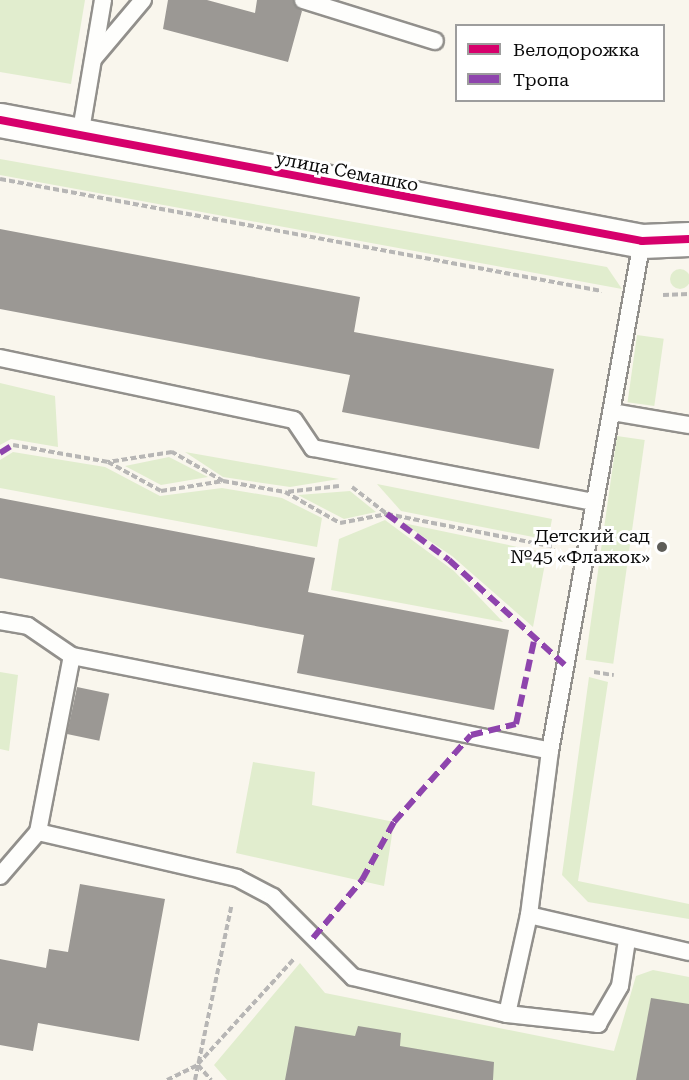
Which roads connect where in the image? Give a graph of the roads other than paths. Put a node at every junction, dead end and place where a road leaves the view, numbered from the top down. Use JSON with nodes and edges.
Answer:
{"nodes":[{"id":1,"x":103,"y":0,"type":"edge"},
{"id":2,"x":143,"y":0,"type":"edge"},
{"id":3,"x":303,"y":0,"type":"edge"},
{"id":4,"x":435,"y":41,"type":"dead end"},
{"id":5,"x":93,"y":59,"type":"junction"},
{"id":6,"x":0,"y":120,"type":"edge"},
{"id":7,"x":80,"y":136,"type":"junction"},
{"id":8,"x":689,"y":239,"type":"edge"},
{"id":9,"x":642,"y":241,"type":"junction"},
{"id":10,"x":0,"y":358,"type":"edge"},
{"id":11,"x":612,"y":412,"type":"junction"},
{"id":12,"x":689,"y":425,"type":"edge"},
{"id":13,"x":594,"y":502,"type":"junction"},
{"id":14,"x":0,"y":621,"type":"edge"},
{"id":15,"x":72,"y":656,"type":"junction"},
{"id":16,"x":550,"y":751,"type":"junction"},
{"id":17,"x":38,"y":832,"type":"junction"},
{"id":18,"x":0,"y":876,"type":"edge"},
{"id":19,"x":529,"y":915,"type":"junction"},
{"id":20,"x":627,"y":940,"type":"junction"},
{"id":21,"x":689,"y":952,"type":"edge"},
{"id":22,"x":507,"y":1014,"type":"junction"}],
"edges":[{"from":1,"to":5,"type":"lane"},
{"from":2,"to":5,"type":"lane"},
{"from":3,"to":4,"type":"lane"},
{"from":5,"to":7,"type":"lane"},
{"from":6,"to":7,"type":"street","name":"улица Семашко"},
{"from":7,"to":9,"type":"street","name":"улица Семашко"},
{"from":8,"to":9,"type":"street","name":"улица Семашко"},
{"from":9,"to":11,"type":"lane"},
{"from":10,"to":13,"type":"lane"},
{"from":11,"to":12,"type":"lane"},
{"from":11,"to":13,"type":"lane"},
{"from":13,"to":16,"type":"lane"},
{"from":14,"to":15,"type":"lane"},
{"from":15,"to":16,"type":"lane"},
{"from":15,"to":17,"type":"lane"},
{"from":16,"to":19,"type":"lane"},
{"from":17,"to":18,"type":"lane"},
{"from":17,"to":22,"type":"lane"},
{"from":19,"to":20,"type":"lane"},
{"from":19,"to":22,"type":"lane"},
{"from":20,"to":21,"type":"lane"},
{"from":20,"to":22,"type":"lane"}]}
